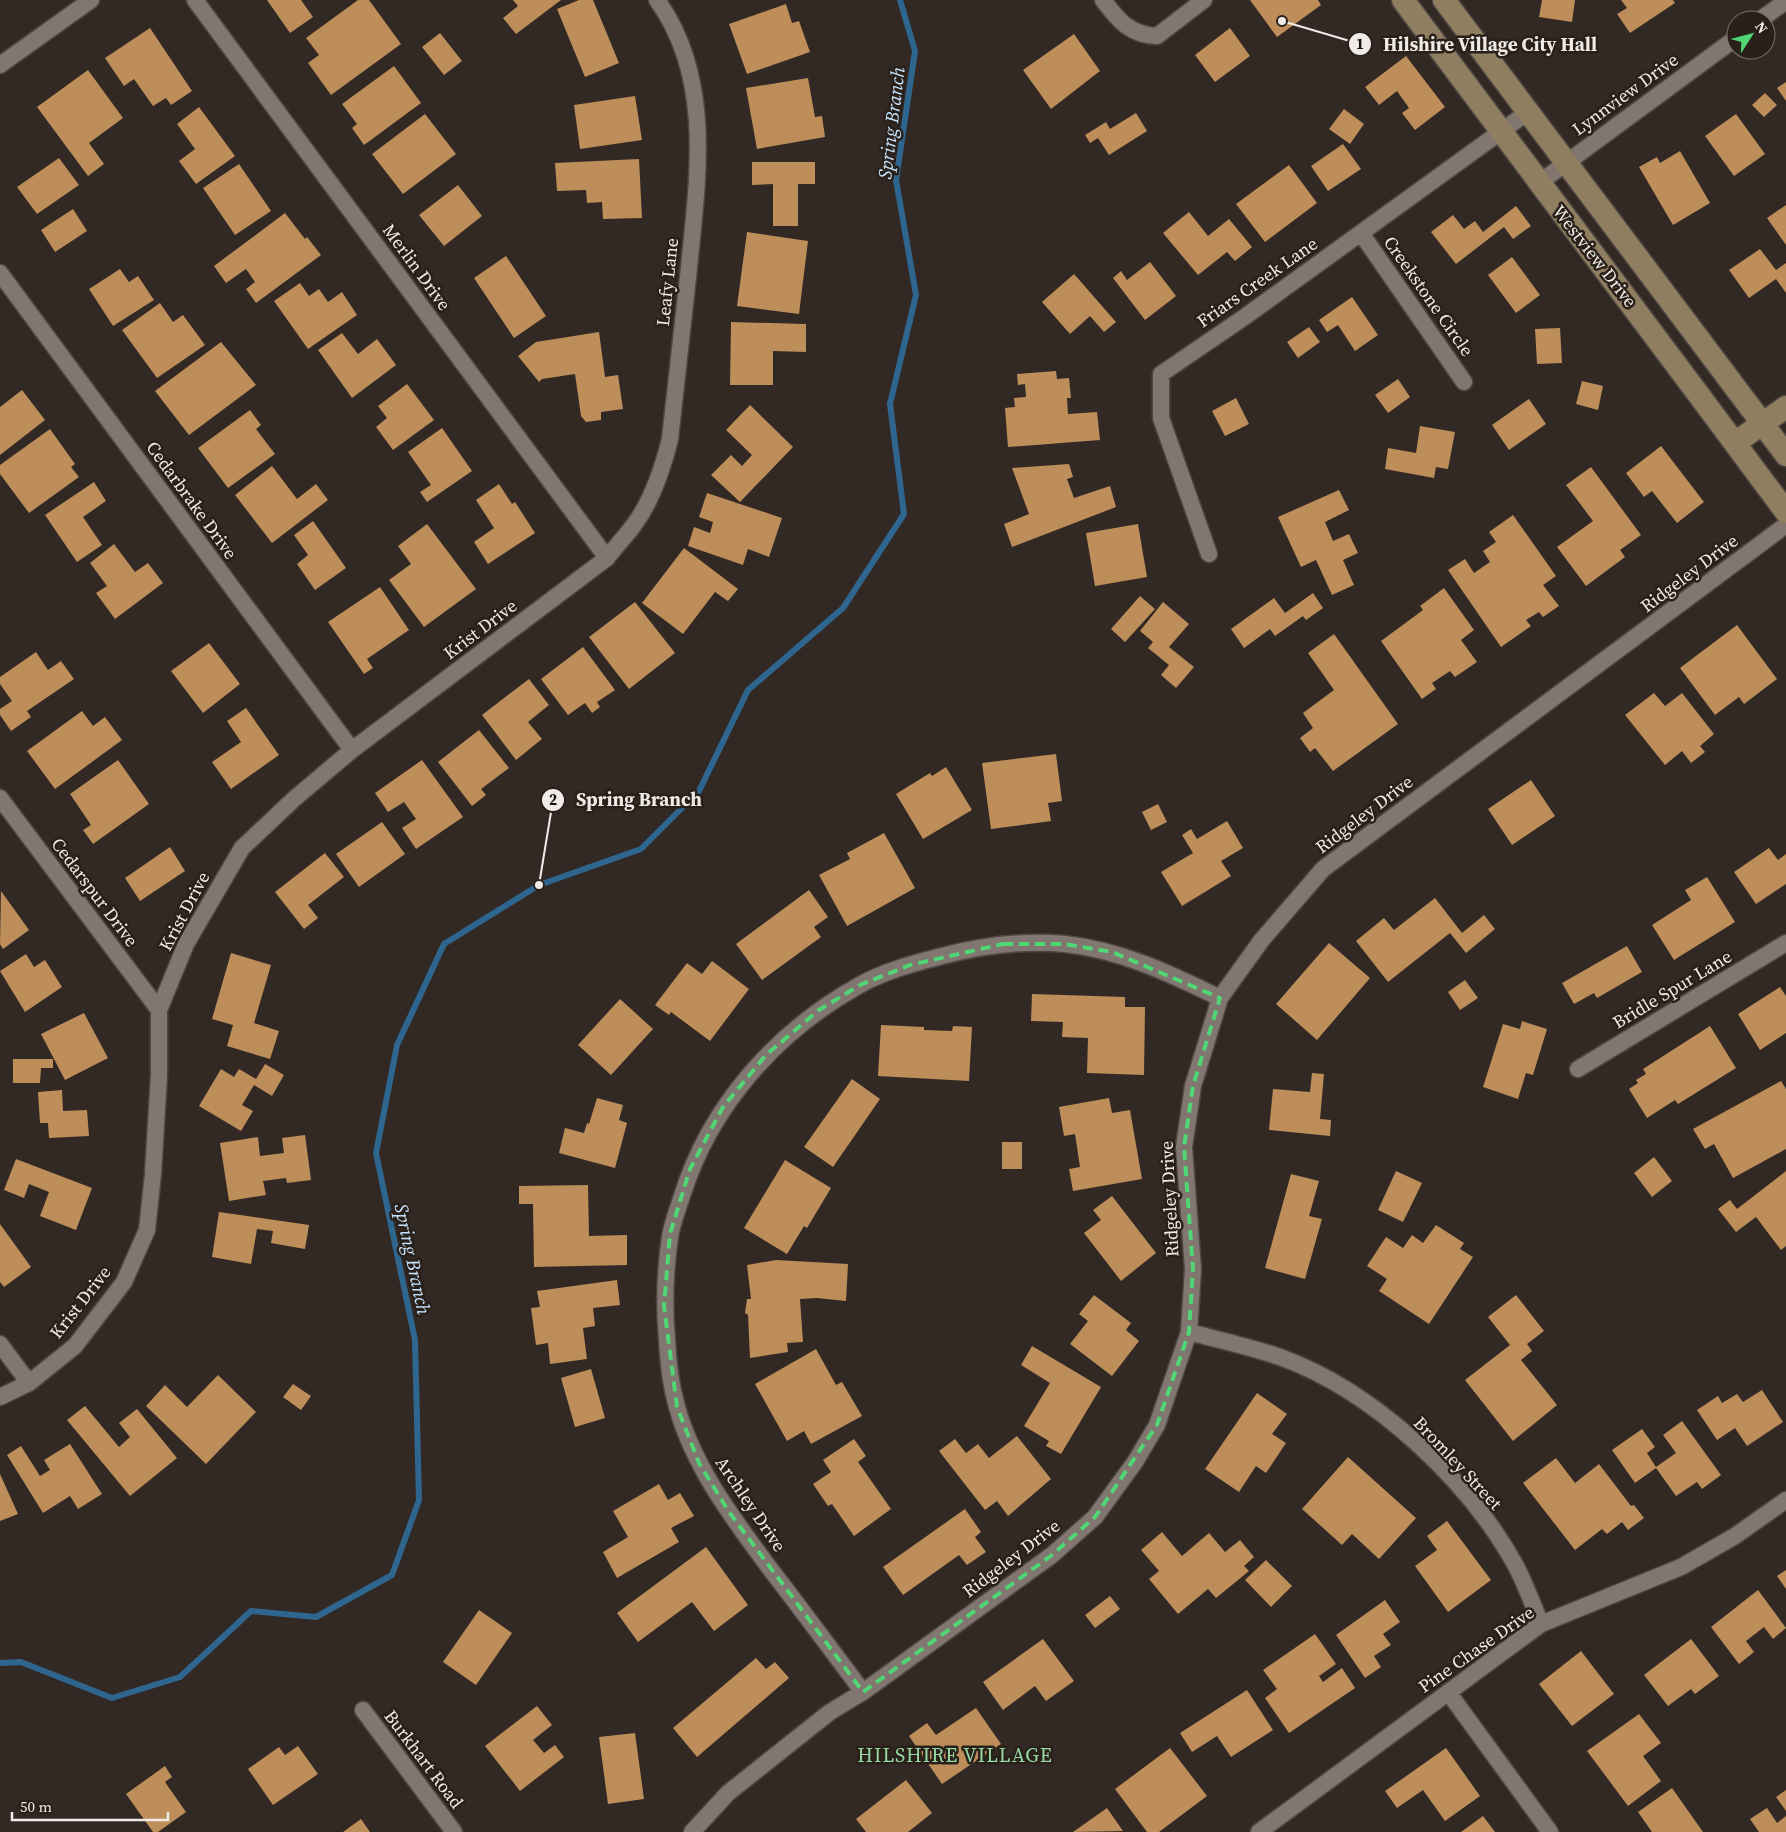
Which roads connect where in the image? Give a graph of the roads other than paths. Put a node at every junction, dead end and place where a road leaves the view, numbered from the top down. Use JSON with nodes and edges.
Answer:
{"nodes":[{"id":1,"x":91,"y":0,"type":"edge"},
{"id":2,"x":195,"y":0,"type":"edge"},
{"id":3,"x":656,"y":0,"type":"edge"},
{"id":4,"x":1102,"y":0,"type":"edge"},
{"id":5,"x":1204,"y":0,"type":"edge"},
{"id":6,"x":1403,"y":0,"type":"edge"},
{"id":7,"x":1444,"y":0,"type":"edge"},
{"id":8,"x":1786,"y":2,"type":"edge"},
{"id":9,"x":1774,"y":10,"type":"edge"},
{"id":10,"x":1726,"y":45,"type":"edge"},
{"id":11,"x":0,"y":65,"type":"edge"},
{"id":12,"x":1528,"y":112,"type":"junction"},
{"id":13,"x":1502,"y":131,"type":"junction"},
{"id":14,"x":1566,"y":161,"type":"junction"},
{"id":15,"x":1539,"y":183,"type":"junction"},
{"id":16,"x":1361,"y":233,"type":"junction"},
{"id":17,"x":0,"y":273,"type":"edge"},
{"id":18,"x":1464,"y":382,"type":"dead end"},
{"id":19,"x":1786,"y":407,"type":"edge"},
{"id":20,"x":1762,"y":424,"type":"junction"},
{"id":21,"x":1735,"y":443,"type":"junction"},
{"id":22,"x":1786,"y":455,"type":"edge"},
{"id":23,"x":1786,"y":512,"type":"edge"},
{"id":24,"x":1786,"y":526,"type":"edge"},
{"id":25,"x":1209,"y":554,"type":"dead end"},
{"id":26,"x":606,"y":558,"type":"junction"},
{"id":27,"x":352,"y":750,"type":"junction"},
{"id":28,"x":0,"y":798,"type":"edge"},
{"id":29,"x":1786,"y":943,"type":"edge"},
{"id":30,"x":1220,"y":998,"type":"junction"},
{"id":31,"x":159,"y":1010,"type":"junction"},
{"id":32,"x":1578,"y":1069,"type":"dead end"},
{"id":33,"x":1189,"y":1332,"type":"junction"},
{"id":34,"x":0,"y":1344,"type":"edge"},
{"id":35,"x":29,"y":1384,"type":"junction"},
{"id":36,"x":0,"y":1397,"type":"edge"},
{"id":37,"x":1786,"y":1500,"type":"edge"},
{"id":38,"x":1541,"y":1624,"type":"junction"},
{"id":39,"x":863,"y":1692,"type":"junction"},
{"id":40,"x":1448,"y":1692,"type":"junction"},
{"id":41,"x":363,"y":1710,"type":"dead end"},
{"id":42,"x":454,"y":1832,"type":"edge"},
{"id":43,"x":692,"y":1832,"type":"edge"},
{"id":44,"x":1259,"y":1832,"type":"edge"},
{"id":45,"x":1550,"y":1832,"type":"edge"}],
"edges":[{"from":1,"to":11,"type":"street"},
{"from":2,"to":26,"type":"street","name":"Merlin Drive"},
{"from":3,"to":26,"type":"street","name":"Leafy Lane"},
{"from":4,"to":5,"type":"street"},
{"from":6,"to":13,"type":"main road","name":"Westview Drive"},
{"from":7,"to":12,"type":"main road","name":"Westview Drive"},
{"from":8,"to":9,"type":"street"},
{"from":10,"to":14,"type":"street","name":"Lynnview Drive"},
{"from":12,"to":13,"type":"street","name":"Friars Creek Lane"},
{"from":12,"to":14,"type":"main road","name":"Westview Drive"},
{"from":13,"to":15,"type":"main road","name":"Westview Drive"},
{"from":13,"to":16,"type":"street","name":"Friars Creek Lane"},
{"from":14,"to":15,"type":"street","name":"Lynnview Drive"},
{"from":14,"to":20,"type":"main road","name":"Westview Drive"},
{"from":15,"to":21,"type":"main road","name":"Westview Drive"},
{"from":16,"to":18,"type":"street","name":"Creekstone Circle"},
{"from":16,"to":25,"type":"street","name":"Friars Creek Lane"},
{"from":17,"to":27,"type":"street","name":"Cedarbrake Drive"},
{"from":19,"to":20,"type":"main road"},
{"from":20,"to":21,"type":"main road"},
{"from":20,"to":22,"type":"main road","name":"Westview Drive"},
{"from":21,"to":23,"type":"main road","name":"Westview Drive"},
{"from":24,"to":30,"type":"street","name":"Ridgeley Drive"},
{"from":26,"to":27,"type":"street","name":"Krist Drive"},
{"from":27,"to":31,"type":"street","name":"Krist Drive"},
{"from":28,"to":31,"type":"street","name":"Cedarspur Drive"},
{"from":29,"to":32,"type":"street","name":"Bridle Spur Lane"},
{"from":30,"to":33,"type":"street","name":"Ridgeley Drive"},
{"from":30,"to":39,"type":"street","name":"Archley Drive"},
{"from":31,"to":35,"type":"street","name":"Krist Drive"},
{"from":33,"to":38,"type":"street","name":"Bromley Street"},
{"from":33,"to":39,"type":"street","name":"Ridgeley Drive"},
{"from":34,"to":35,"type":"street"},
{"from":35,"to":36,"type":"street","name":"Krist Drive"},
{"from":37,"to":38,"type":"street","name":"Pine Chase Drive"},
{"from":38,"to":40,"type":"street","name":"Pine Chase Drive"},
{"from":39,"to":43,"type":"street","name":"Ridgeley Drive"},
{"from":40,"to":44,"type":"street","name":"Pine Chase Drive"},
{"from":40,"to":45,"type":"street"},
{"from":41,"to":42,"type":"street","name":"Burkhart Road"}]}
